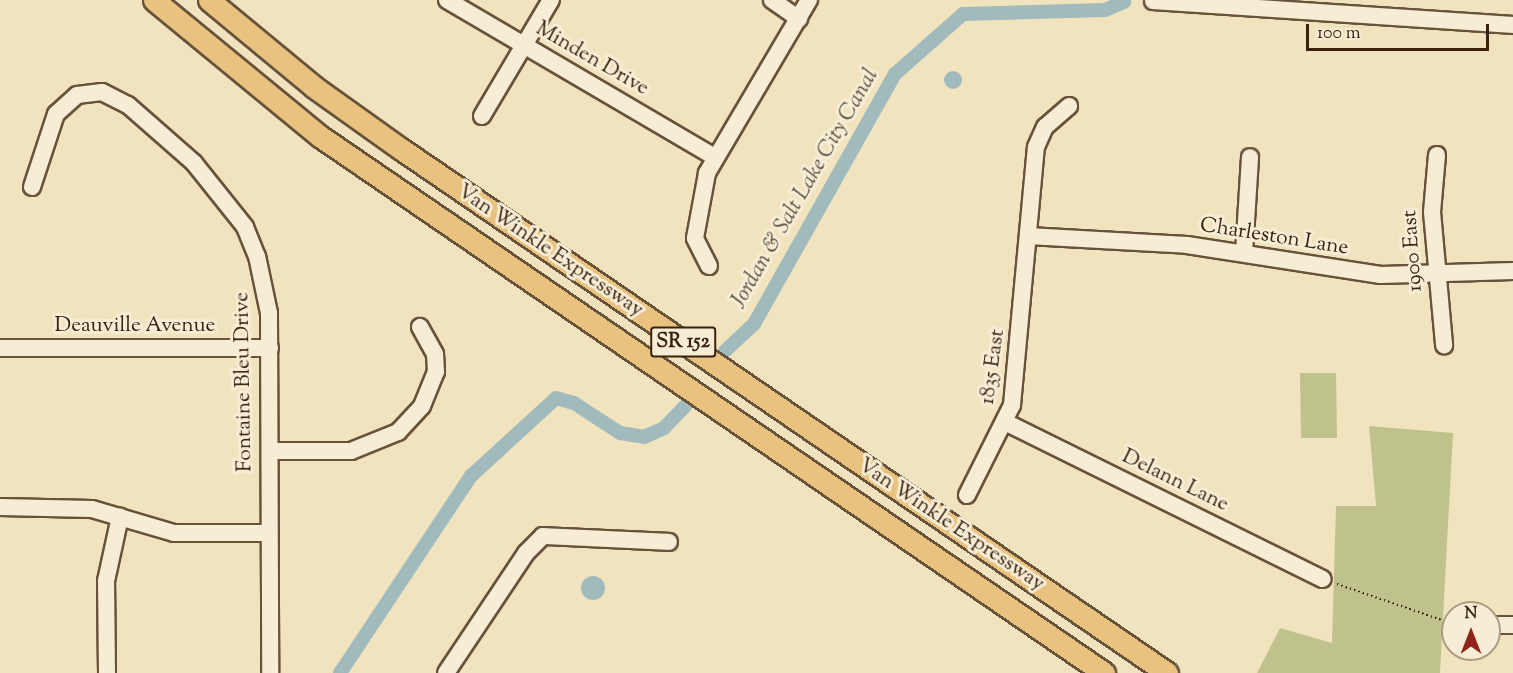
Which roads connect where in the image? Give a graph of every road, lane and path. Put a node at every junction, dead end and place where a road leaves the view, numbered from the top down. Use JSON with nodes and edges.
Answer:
{"nodes":[{"id":1,"x":154,"y":0,"type":"edge"},
{"id":2,"x":209,"y":0,"type":"edge"},
{"id":3,"x":447,"y":0,"type":"edge"},
{"id":4,"x":551,"y":0,"type":"edge"},
{"id":5,"x":772,"y":0,"type":"edge"},
{"id":6,"x":809,"y":0,"type":"edge"},
{"id":7,"x":1153,"y":1,"type":"edge"},
{"id":8,"x":799,"y":19,"type":"junction"},
{"id":9,"x":1513,"y":25,"type":"edge"},
{"id":10,"x":524,"y":45,"type":"junction"},
{"id":11,"x":1069,"y":106,"type":"dead end"},
{"id":12,"x":482,"y":116,"type":"dead end"},
{"id":13,"x":1437,"y":155,"type":"dead end"},
{"id":14,"x":715,"y":157,"type":"junction"},
{"id":15,"x":1250,"y":157,"type":"dead end"},
{"id":16,"x":32,"y":187,"type":"dead end"},
{"id":17,"x":1028,"y":236,"type":"junction"},
{"id":18,"x":1244,"y":253,"type":"junction"},
{"id":19,"x":709,"y":266,"type":"dead end"},
{"id":20,"x":1513,"y":271,"type":"edge"},
{"id":21,"x":1436,"y":274,"type":"junction"},
{"id":22,"x":420,"y":327,"type":"dead end"},
{"id":23,"x":1444,"y":345,"type":"dead end"},
{"id":24,"x":0,"y":348,"type":"edge"},
{"id":25,"x":270,"y":348,"type":"junction"},
{"id":26,"x":1007,"y":423,"type":"junction"},
{"id":27,"x":270,"y":451,"type":"junction"},
{"id":28,"x":967,"y":495,"type":"dead end"},
{"id":29,"x":0,"y":507,"type":"edge"},
{"id":30,"x":120,"y":517,"type":"junction"},
{"id":31,"x":269,"y":533,"type":"junction"},
{"id":32,"x":669,"y":542,"type":"dead end"},
{"id":33,"x":1322,"y":579,"type":"joint"},
{"id":34,"x":1441,"y":620,"type":"edge"},
{"id":35,"x":107,"y":673,"type":"edge"},
{"id":36,"x":270,"y":673,"type":"edge"},
{"id":37,"x":446,"y":673,"type":"edge"},
{"id":38,"x":1104,"y":673,"type":"edge"},
{"id":39,"x":1167,"y":673,"type":"edge"}],
"edges":[{"from":1,"to":38,"type":"main road","name":"Van Winkle Expressway","number":"SR 152"},
{"from":2,"to":39,"type":"main road","name":"Van Winkle Expressway","number":"SR 152"},
{"from":3,"to":10,"type":"street","name":"Minden Drive"},
{"from":4,"to":10,"type":"street"},
{"from":5,"to":8,"type":"street"},
{"from":6,"to":8,"type":"street"},
{"from":7,"to":9,"type":"street"},
{"from":8,"to":14,"type":"street"},
{"from":10,"to":12,"type":"street"},
{"from":10,"to":14,"type":"street","name":"Minden Drive"},
{"from":11,"to":17,"type":"street","name":"1835 East"},
{"from":13,"to":21,"type":"street","name":"1900 East"},
{"from":14,"to":19,"type":"street"},
{"from":15,"to":18,"type":"street"},
{"from":16,"to":25,"type":"street","name":"Fontaine Bleu Drive"},
{"from":17,"to":18,"type":"street","name":"Charleston Lane"},
{"from":17,"to":26,"type":"street","name":"1835 East"},
{"from":18,"to":21,"type":"street","name":"Charleston Lane"},
{"from":20,"to":21,"type":"street","name":"Charleston Lane"},
{"from":21,"to":23,"type":"street","name":"1900 East"},
{"from":22,"to":27,"type":"street"},
{"from":24,"to":25,"type":"street","name":"Deauville Avenue"},
{"from":25,"to":27,"type":"street","name":"Fontaine Bleu Drive"},
{"from":26,"to":28,"type":"street","name":"1835 East"},
{"from":26,"to":33,"type":"street","name":"Delann Lane"},
{"from":27,"to":31,"type":"street","name":"Fontaine Bleu Drive"},
{"from":29,"to":30,"type":"street"},
{"from":30,"to":31,"type":"street"},
{"from":30,"to":35,"type":"street"},
{"from":31,"to":36,"type":"street","name":"Fontaine Bleu Drive"},
{"from":32,"to":37,"type":"street"},
{"from":33,"to":34,"type":"path"}]}
